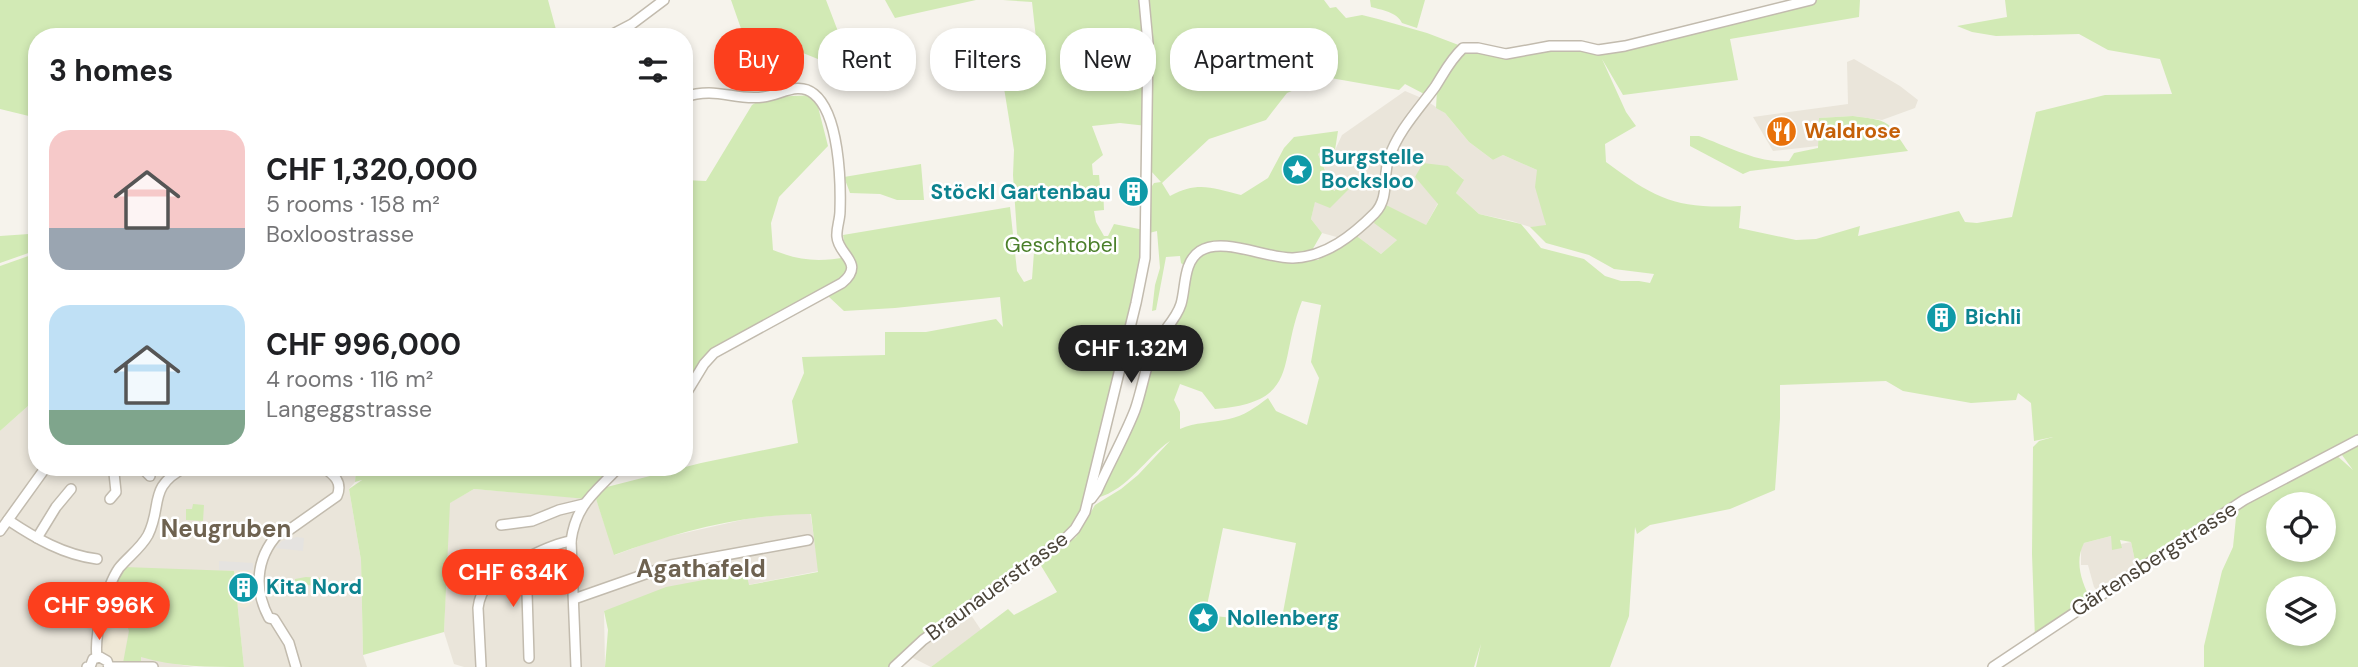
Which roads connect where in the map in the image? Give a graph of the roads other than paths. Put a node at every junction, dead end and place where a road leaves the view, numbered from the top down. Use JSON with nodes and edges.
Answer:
{"nodes":[{"id":1,"x":664,"y":0,"type":"edge"},
{"id":2,"x":1144,"y":0,"type":"edge"},
{"id":3,"x":1811,"y":0,"type":"edge"},
{"id":4,"x":624,"y":28,"type":"edge"},
{"id":5,"x":693,"y":96,"type":"edge"},
{"id":6,"x":693,"y":383,"type":"edge"},
{"id":7,"x":2358,"y":440,"type":"edge"},
{"id":8,"x":40,"y":476,"type":"edge"},
{"id":9,"x":114,"y":476,"type":"edge"},
{"id":10,"x":172,"y":476,"type":"edge"},
{"id":11,"x":333,"y":476,"type":"edge"},
{"id":12,"x":610,"y":476,"type":"edge"},
{"id":13,"x":71,"y":489,"type":"dead end"},
{"id":14,"x":110,"y":499,"type":"dead end"},
{"id":15,"x":1089,"y":499,"type":"junction"},
{"id":16,"x":584,"y":504,"type":"junction"},
{"id":17,"x":8,"y":520,"type":"junction"},
{"id":18,"x":501,"y":525,"type":"dead end"},
{"id":19,"x":0,"y":531,"type":"edge"},
{"id":20,"x":37,"y":538,"type":"junction"},
{"id":21,"x":808,"y":540,"type":"dead end"},
{"id":22,"x":571,"y":541,"type":"junction"},
{"id":23,"x":97,"y":559,"type":"dead end"},
{"id":24,"x":526,"y":559,"type":"junction"},
{"id":25,"x":574,"y":599,"type":"junction"},
{"id":26,"x":97,"y":657,"type":"junction"},
{"id":27,"x":529,"y":658,"type":"dead end"},
{"id":28,"x":481,"y":666,"type":"edge"},
{"id":29,"x":88,"y":667,"type":"edge"},
{"id":30,"x":109,"y":667,"type":"edge"},
{"id":31,"x":153,"y":667,"type":"edge"},
{"id":32,"x":296,"y":667,"type":"edge"},
{"id":33,"x":576,"y":667,"type":"edge"},
{"id":34,"x":894,"y":667,"type":"edge"},
{"id":35,"x":1993,"y":667,"type":"edge"}],
"edges":[{"from":1,"to":4,"type":"street"},
{"from":2,"to":15,"type":"street","name":"Braunauerstrasse"},
{"from":3,"to":15,"type":"street"},
{"from":5,"to":6,"type":"street"},
{"from":7,"to":35,"type":"street","name":"Gärtensbergstrasse"},
{"from":8,"to":17,"type":"street"},
{"from":9,"to":14,"type":"street"},
{"from":10,"to":26,"type":"street"},
{"from":11,"to":32,"type":"street"},
{"from":12,"to":16,"type":"street"},
{"from":13,"to":20,"type":"street"},
{"from":15,"to":34,"type":"street","name":"Braunauerstrasse"},
{"from":16,"to":18,"type":"street"},
{"from":16,"to":22,"type":"street"},
{"from":17,"to":19,"type":"street"},
{"from":17,"to":20,"type":"street"},
{"from":20,"to":23,"type":"street"},
{"from":21,"to":25,"type":"street"},
{"from":22,"to":24,"type":"street"},
{"from":22,"to":25,"type":"street"},
{"from":24,"to":27,"type":"street"},
{"from":24,"to":28,"type":"street"},
{"from":25,"to":33,"type":"street"},
{"from":26,"to":29,"type":"street"},
{"from":26,"to":30,"type":"street"},
{"from":30,"to":31,"type":"street"}]}
